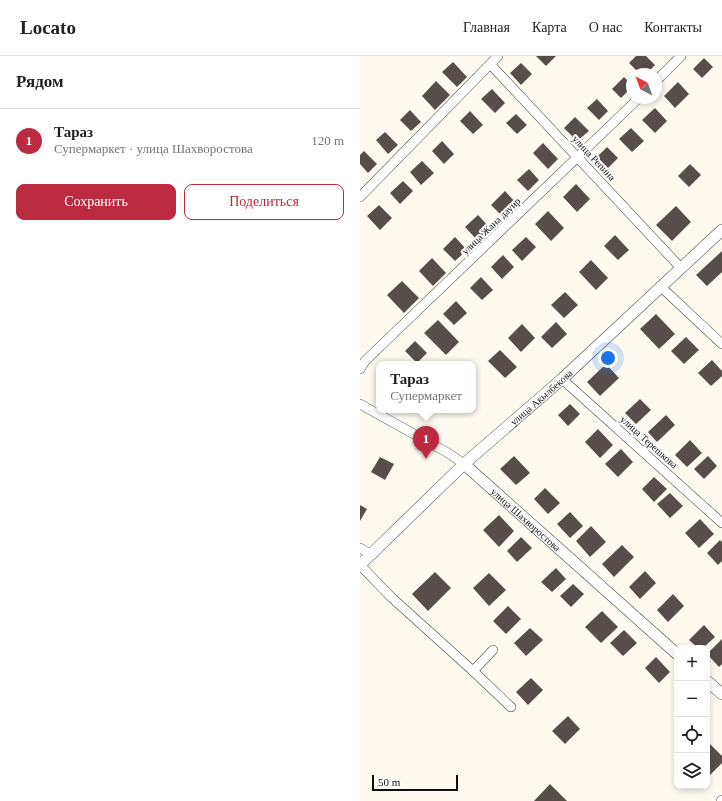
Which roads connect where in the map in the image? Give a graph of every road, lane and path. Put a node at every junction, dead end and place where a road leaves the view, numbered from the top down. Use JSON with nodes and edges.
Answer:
{"nodes":[{"id":1,"x":498,"y":56,"type":"edge"},
{"id":2,"x":681,"y":56,"type":"edge"},
{"id":3,"x":491,"y":65,"type":"junction"},
{"id":4,"x":662,"y":75,"type":"edge"},
{"id":5,"x":633,"y":104,"type":"edge"},
{"id":6,"x":579,"y":157,"type":"junction"},
{"id":7,"x":360,"y":197,"type":"edge"},
{"id":8,"x":722,"y":230,"type":"edge"},
{"id":9,"x":680,"y":267,"type":"junction"},
{"id":10,"x":660,"y":286,"type":"junction"},
{"id":11,"x":722,"y":344,"type":"edge"},
{"id":12,"x":360,"y":370,"type":"edge"},
{"id":13,"x":562,"y":379,"type":"junction"},
{"id":14,"x":360,"y":404,"type":"edge"},
{"id":15,"x":376,"y":413,"type":"edge"},
{"id":16,"x":376,"y":413,"type":"edge"},
{"id":17,"x":464,"y":464,"type":"junction"},
{"id":18,"x":722,"y":523,"type":"edge"},
{"id":19,"x":360,"y":548,"type":"edge"},
{"id":20,"x":372,"y":555,"type":"junction"},
{"id":21,"x":360,"y":565,"type":"edge"},
{"id":22,"x":493,"y":650,"type":"dead end"},
{"id":23,"x":674,"y":651,"type":"edge"},
{"id":24,"x":473,"y":671,"type":"junction"},
{"id":25,"x":710,"y":684,"type":"edge"},
{"id":26,"x":722,"y":694,"type":"edge"},
{"id":27,"x":511,"y":707,"type":"dead end"}],
"edges":[{"from":1,"to":3,"type":"street"},
{"from":2,"to":4,"type":"street"},
{"from":3,"to":6,"type":"street","name":"улица Репина"},
{"from":3,"to":7,"type":"street"},
{"from":5,"to":6,"type":"street","name":"улица Жана дауир"},
{"from":6,"to":9,"type":"street","name":"улица Репина"},
{"from":6,"to":12,"type":"street","name":"улица Жана дауир"},
{"from":8,"to":9,"type":"street","name":"улица Акылбекова"},
{"from":9,"to":10,"type":"street","name":"улица Акылбекова"},
{"from":10,"to":11,"type":"street"},
{"from":10,"to":13,"type":"street","name":"улица Акылбекова"},
{"from":13,"to":17,"type":"street","name":"улица Акылбекова"},
{"from":13,"to":18,"type":"street","name":"улица Терешкова"},
{"from":14,"to":16,"type":"street","name":"улица Шахворостова"},
{"from":15,"to":17,"type":"street","name":"улица Шахворостова"},
{"from":17,"to":20,"type":"street","name":"улица Акылбекова"},
{"from":17,"to":23,"type":"street","name":"улица Шахворостова"},
{"from":19,"to":20,"type":"street"},
{"from":20,"to":21,"type":"street","name":"улица Акылбекова"},
{"from":21,"to":24,"type":"street"},
{"from":22,"to":24,"type":"street"},
{"from":24,"to":27,"type":"street"},
{"from":25,"to":26,"type":"street"}]}
